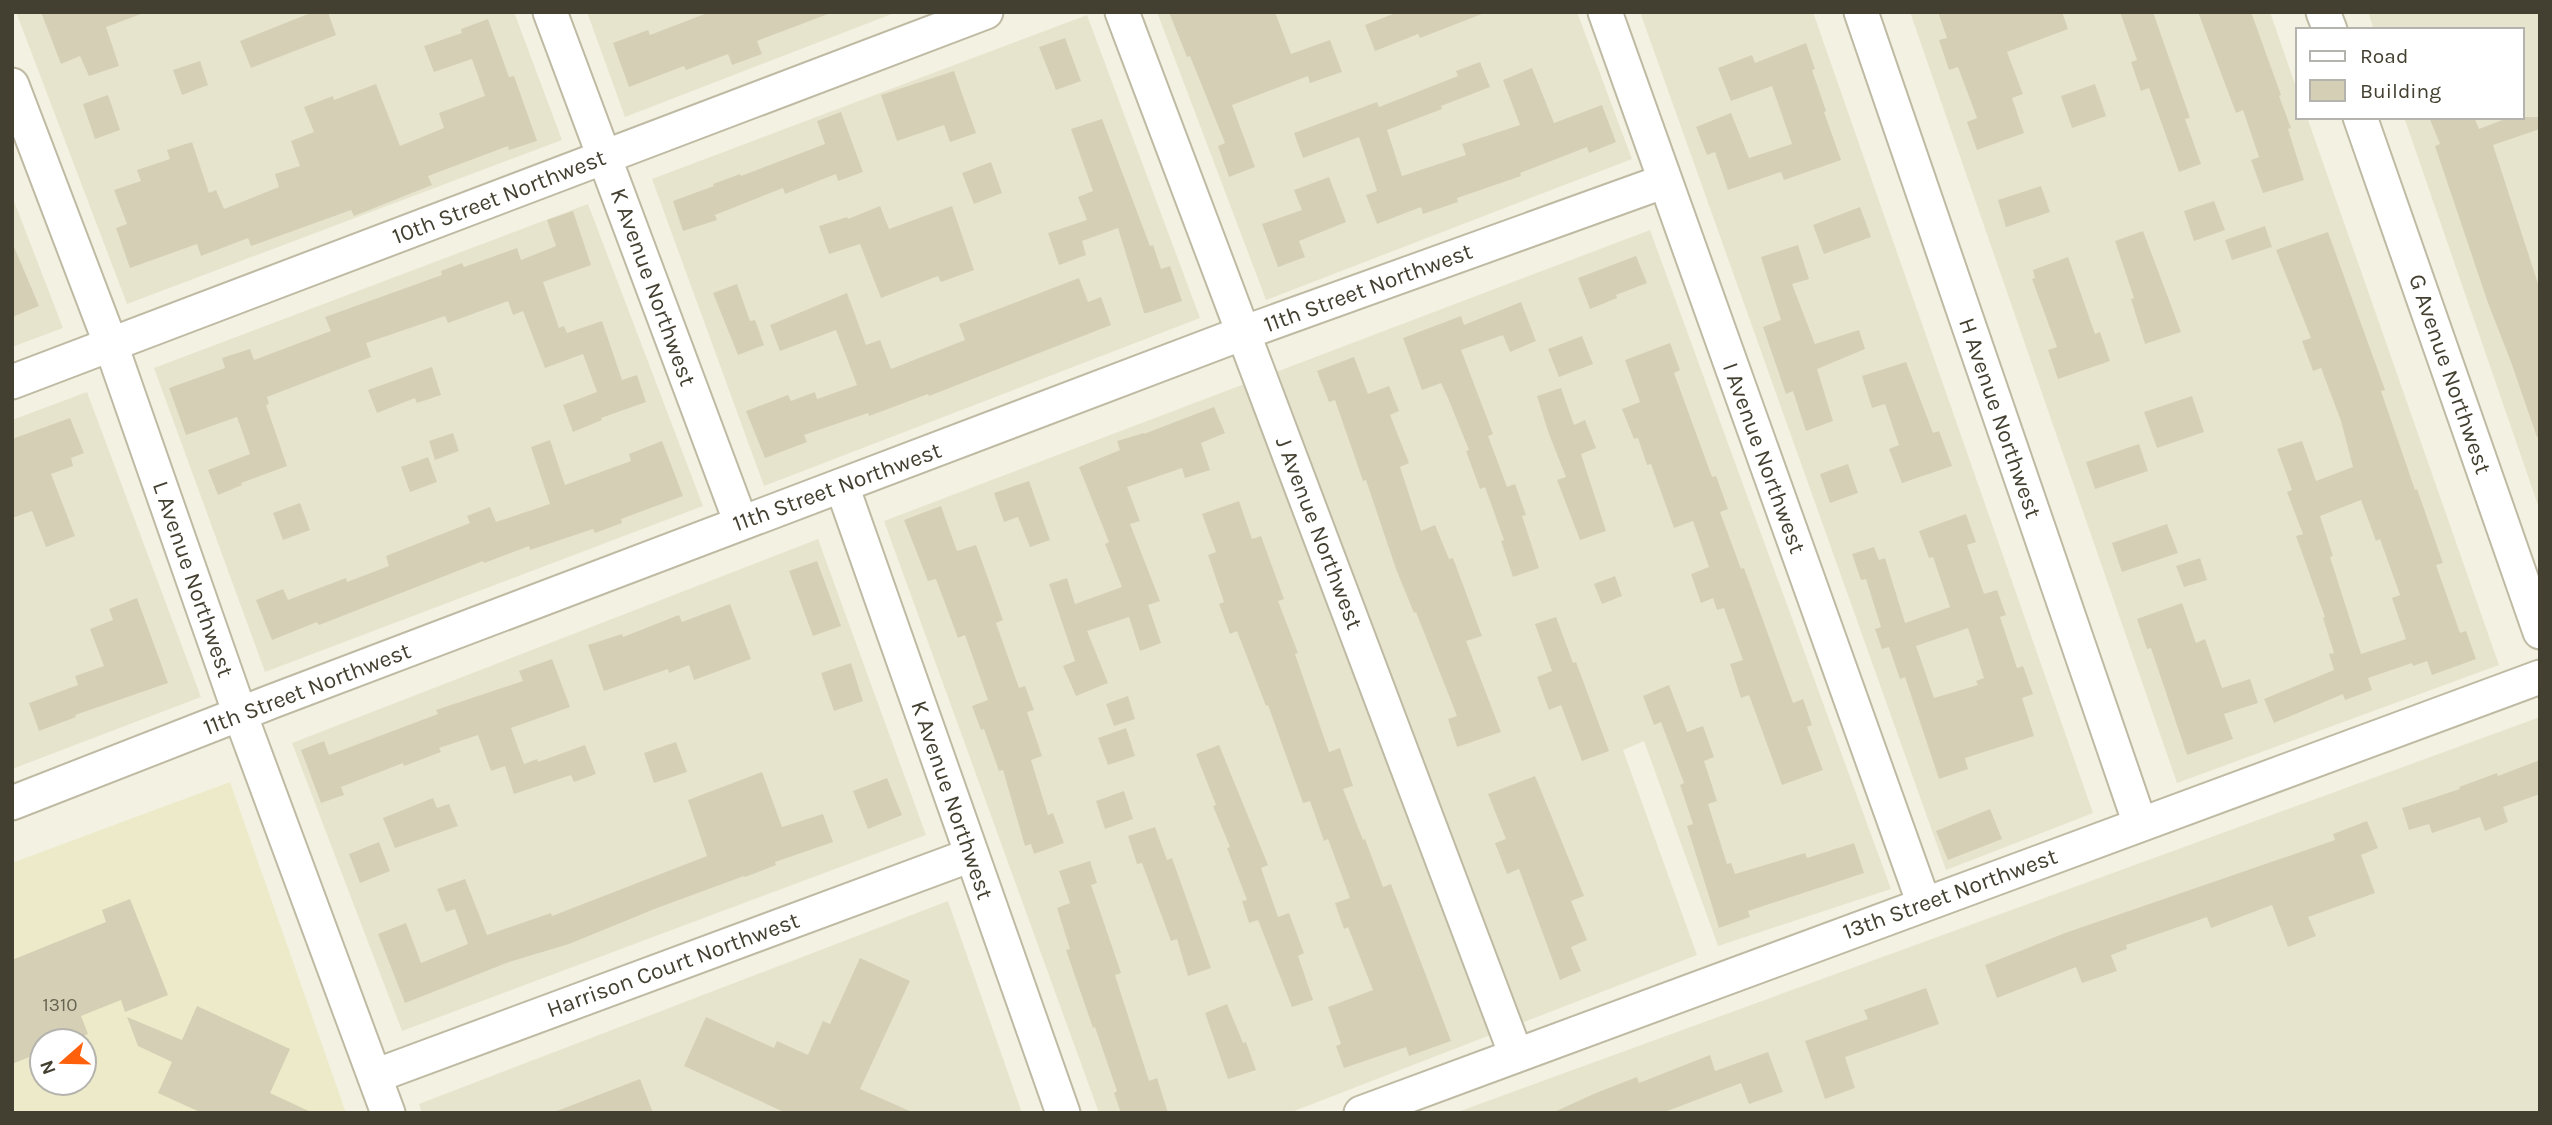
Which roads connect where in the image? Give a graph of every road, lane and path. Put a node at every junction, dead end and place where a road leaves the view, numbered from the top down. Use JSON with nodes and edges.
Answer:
{"nodes":[{"id":1,"x":550,"y":12,"type":"edge"},
{"id":2,"x":986,"y":12,"type":"edge"},
{"id":3,"x":1122,"y":12,"type":"edge"},
{"id":4,"x":1605,"y":12,"type":"edge"},
{"id":5,"x":1861,"y":12,"type":"edge"},
{"id":6,"x":12,"y":85,"type":"edge"},
{"id":7,"x":2361,"y":119,"type":"edge"},
{"id":8,"x":604,"y":157,"type":"junction"},
{"id":9,"x":1665,"y":181,"type":"junction"},
{"id":10,"x":1243,"y":332,"type":"junction"},
{"id":11,"x":110,"y":345,"type":"junction"},
{"id":12,"x":12,"y":382,"type":"edge"},
{"id":13,"x":842,"y":486,"type":"junction"},
{"id":14,"x":741,"y":523,"type":"junction"},
{"id":15,"x":2540,"y":632,"type":"edge"},
{"id":16,"x":2540,"y":677,"type":"edge"},
{"id":17,"x":240,"y":714,"type":"junction"},
{"id":18,"x":12,"y":803,"type":"edge"},
{"id":19,"x":2140,"y":824,"type":"junction"},
{"id":20,"x":971,"y":855,"type":"junction"},
{"id":21,"x":1924,"y":904,"type":"junction"},
{"id":22,"x":1516,"y":1055,"type":"junction"},
{"id":23,"x":375,"y":1076,"type":"junction"},
{"id":24,"x":388,"y":1113,"type":"edge"},
{"id":25,"x":1063,"y":1113,"type":"edge"},
{"id":26,"x":1361,"y":1113,"type":"edge"}],
"edges":[{"from":1,"to":8,"type":"street","name":"K Avenue Northwest"},
{"from":2,"to":8,"type":"street","name":"10th Street Northwest"},
{"from":3,"to":10,"type":"street","name":"J Avenue Northwest"},
{"from":4,"to":9,"type":"street","name":"I Avenue Northwest"},
{"from":5,"to":19,"type":"street","name":"H Avenue Northwest"},
{"from":6,"to":11,"type":"street","name":"L Avenue Northwest"},
{"from":7,"to":15,"type":"street","name":"G Avenue Northwest"},
{"from":8,"to":11,"type":"street","name":"10th Street Northwest"},
{"from":8,"to":14,"type":"street","name":"K Avenue Northwest"},
{"from":9,"to":10,"type":"street","name":"11th Street Northwest"},
{"from":9,"to":21,"type":"street","name":"I Avenue Northwest"},
{"from":10,"to":13,"type":"street","name":"11th Street Northwest"},
{"from":10,"to":22,"type":"street","name":"J Avenue Northwest"},
{"from":11,"to":12,"type":"street","name":"10th Street Northwest"},
{"from":11,"to":17,"type":"street","name":"L Avenue Northwest"},
{"from":13,"to":14,"type":"street","name":"11th Street Northwest"},
{"from":13,"to":20,"type":"street","name":"K Avenue Northwest"},
{"from":14,"to":17,"type":"street","name":"11th Street Northwest"},
{"from":16,"to":19,"type":"street","name":"13th Street Northwest"},
{"from":17,"to":18,"type":"street","name":"11th Street Northwest"},
{"from":17,"to":23,"type":"street","name":"L Avenue Northwest"},
{"from":19,"to":21,"type":"street","name":"13th Street Northwest"},
{"from":20,"to":23,"type":"street","name":"Harrison Court Northwest"},
{"from":20,"to":25,"type":"street","name":"K Avenue Northwest"},
{"from":21,"to":22,"type":"street","name":"13th Street Northwest"},
{"from":22,"to":26,"type":"street","name":"13th Street Northwest"},
{"from":23,"to":24,"type":"street","name":"L Avenue Northwest"}]}
